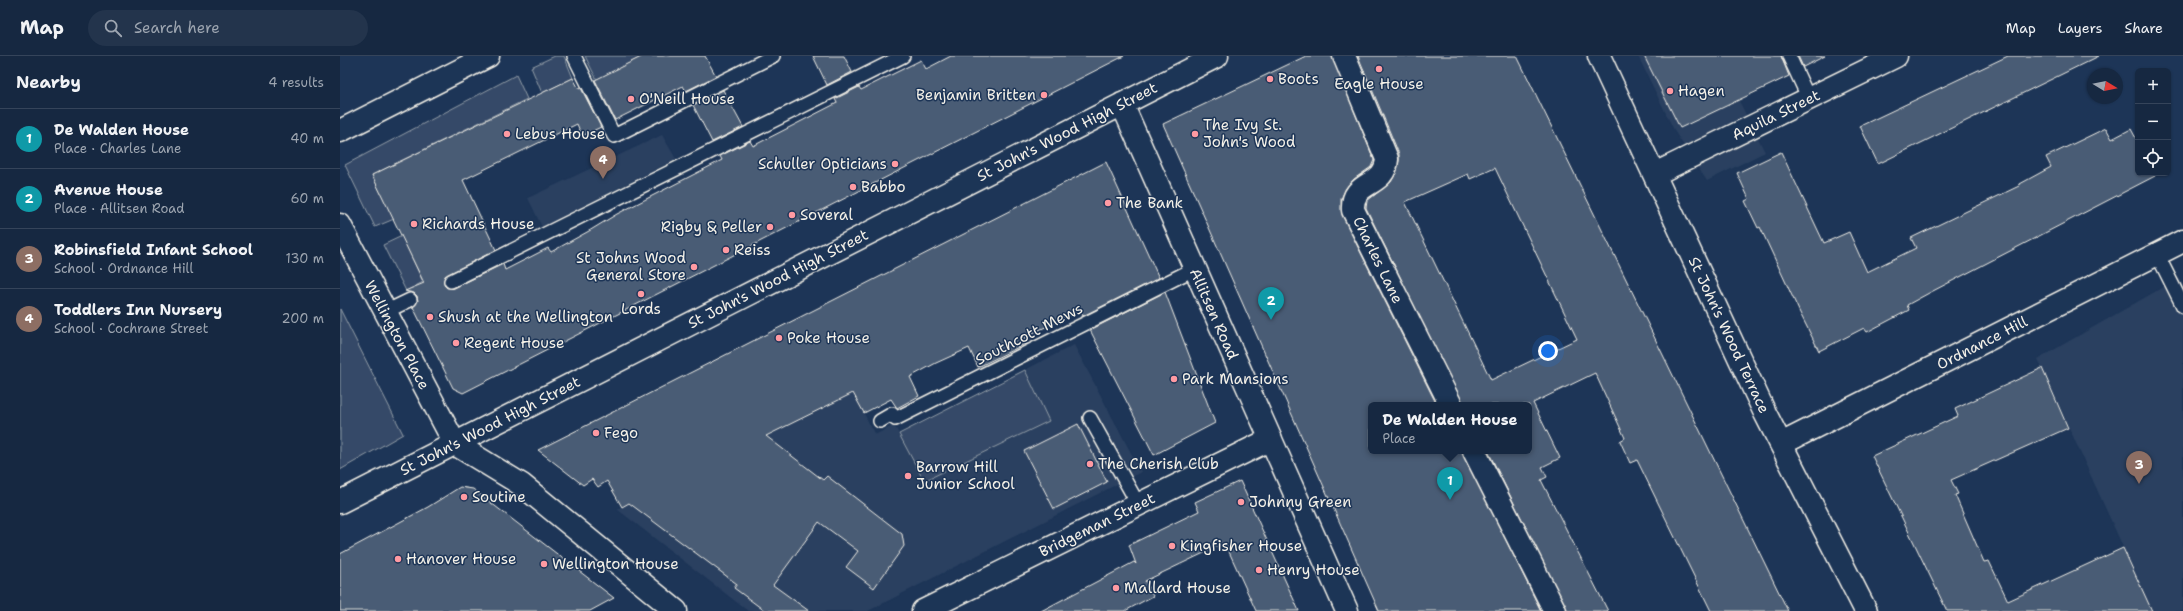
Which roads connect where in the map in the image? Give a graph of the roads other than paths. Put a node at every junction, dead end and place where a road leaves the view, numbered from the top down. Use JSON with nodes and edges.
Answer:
{"nodes":[{"id":1,"x":488,"y":56,"type":"edge"},
{"id":2,"x":574,"y":56,"type":"edge"},
{"id":3,"x":773,"y":56,"type":"edge"},
{"id":4,"x":903,"y":56,"type":"edge"},
{"id":5,"x":1217,"y":56,"type":"edge"},
{"id":6,"x":1344,"y":56,"type":"edge"},
{"id":7,"x":1599,"y":56,"type":"edge"},
{"id":8,"x":1788,"y":56,"type":"edge"},
{"id":9,"x":1896,"y":56,"type":"edge"},
{"id":10,"x":1809,"y":99,"type":"junction"},
{"id":11,"x":1122,"y":104,"type":"junction"},
{"id":12,"x":340,"y":131,"type":"edge"},
{"id":13,"x":1655,"y":174,"type":"junction"},
{"id":14,"x":340,"y":225,"type":"edge"},
{"id":15,"x":2183,"y":241,"type":"edge"},
{"id":16,"x":2158,"y":254,"type":"junction"},
{"id":17,"x":1194,"y":269,"type":"junction"},
{"id":18,"x":451,"y":281,"type":"dead end"},
{"id":19,"x":410,"y":300,"type":"dead end"},
{"id":20,"x":2183,"y":306,"type":"edge"},
{"id":21,"x":385,"y":312,"type":"junction"},
{"id":22,"x":1449,"y":402,"type":"edge"},
{"id":23,"x":1090,"y":418,"type":"dead end"},
{"id":24,"x":880,"y":421,"type":"dead end"},
{"id":25,"x":1271,"y":439,"type":"junction"},
{"id":26,"x":455,"y":444,"type":"junction"},
{"id":27,"x":1781,"y":444,"type":"junction"},
{"id":28,"x":1476,"y":454,"type":"edge"},
{"id":29,"x":340,"y":502,"type":"edge"},
{"id":30,"x":1138,"y":504,"type":"junction"},
{"id":31,"x":665,"y":608,"type":"edge"},
{"id":32,"x":923,"y":611,"type":"edge"},
{"id":33,"x":1347,"y":611,"type":"edge"},
{"id":34,"x":1555,"y":611,"type":"edge"},
{"id":35,"x":1866,"y":611,"type":"edge"}],
"edges":[{"from":1,"to":12,"type":"street"},
{"from":2,"to":3,"type":"lane"},
{"from":4,"to":18,"type":"lane"},
{"from":5,"to":11,"type":"street","name":"St John's Wood High Street"},
{"from":6,"to":22,"type":"street","name":"Charles Lane"},
{"from":7,"to":13,"type":"street","name":"St John's Wood Terrace"},
{"from":8,"to":10,"type":"lane"},
{"from":9,"to":10,"type":"street","name":"Aquila Street"},
{"from":10,"to":13,"type":"street","name":"Aquila Street"},
{"from":11,"to":17,"type":"street","name":"Allitsen Road"},
{"from":11,"to":26,"type":"street","name":"St John's Wood High Street"},
{"from":13,"to":27,"type":"street","name":"St John's Wood Terrace"},
{"from":14,"to":21,"type":"street","name":"Wellington Place"},
{"from":15,"to":16,"type":"street","name":"Ordnance Hill"},
{"from":16,"to":20,"type":"lane"},
{"from":16,"to":27,"type":"street","name":"Ordnance Hill"},
{"from":17,"to":24,"type":"lane","name":"Southcott Mews"},
{"from":17,"to":25,"type":"street","name":"Allitsen Road"},
{"from":19,"to":21,"type":"lane"},
{"from":21,"to":26,"type":"street","name":"Wellington Place"},
{"from":23,"to":30,"type":"lane"},
{"from":25,"to":30,"type":"street","name":"Bridgeman Street"},
{"from":25,"to":33,"type":"street","name":"Allitsen Road"},
{"from":26,"to":29,"type":"street","name":"St John's Wood High Street"},
{"from":26,"to":31,"type":"street"},
{"from":27,"to":35,"type":"street","name":"St John's Wood Terrace"},
{"from":28,"to":34,"type":"street"},
{"from":30,"to":32,"type":"street","name":"Bridgeman Street"}]}
